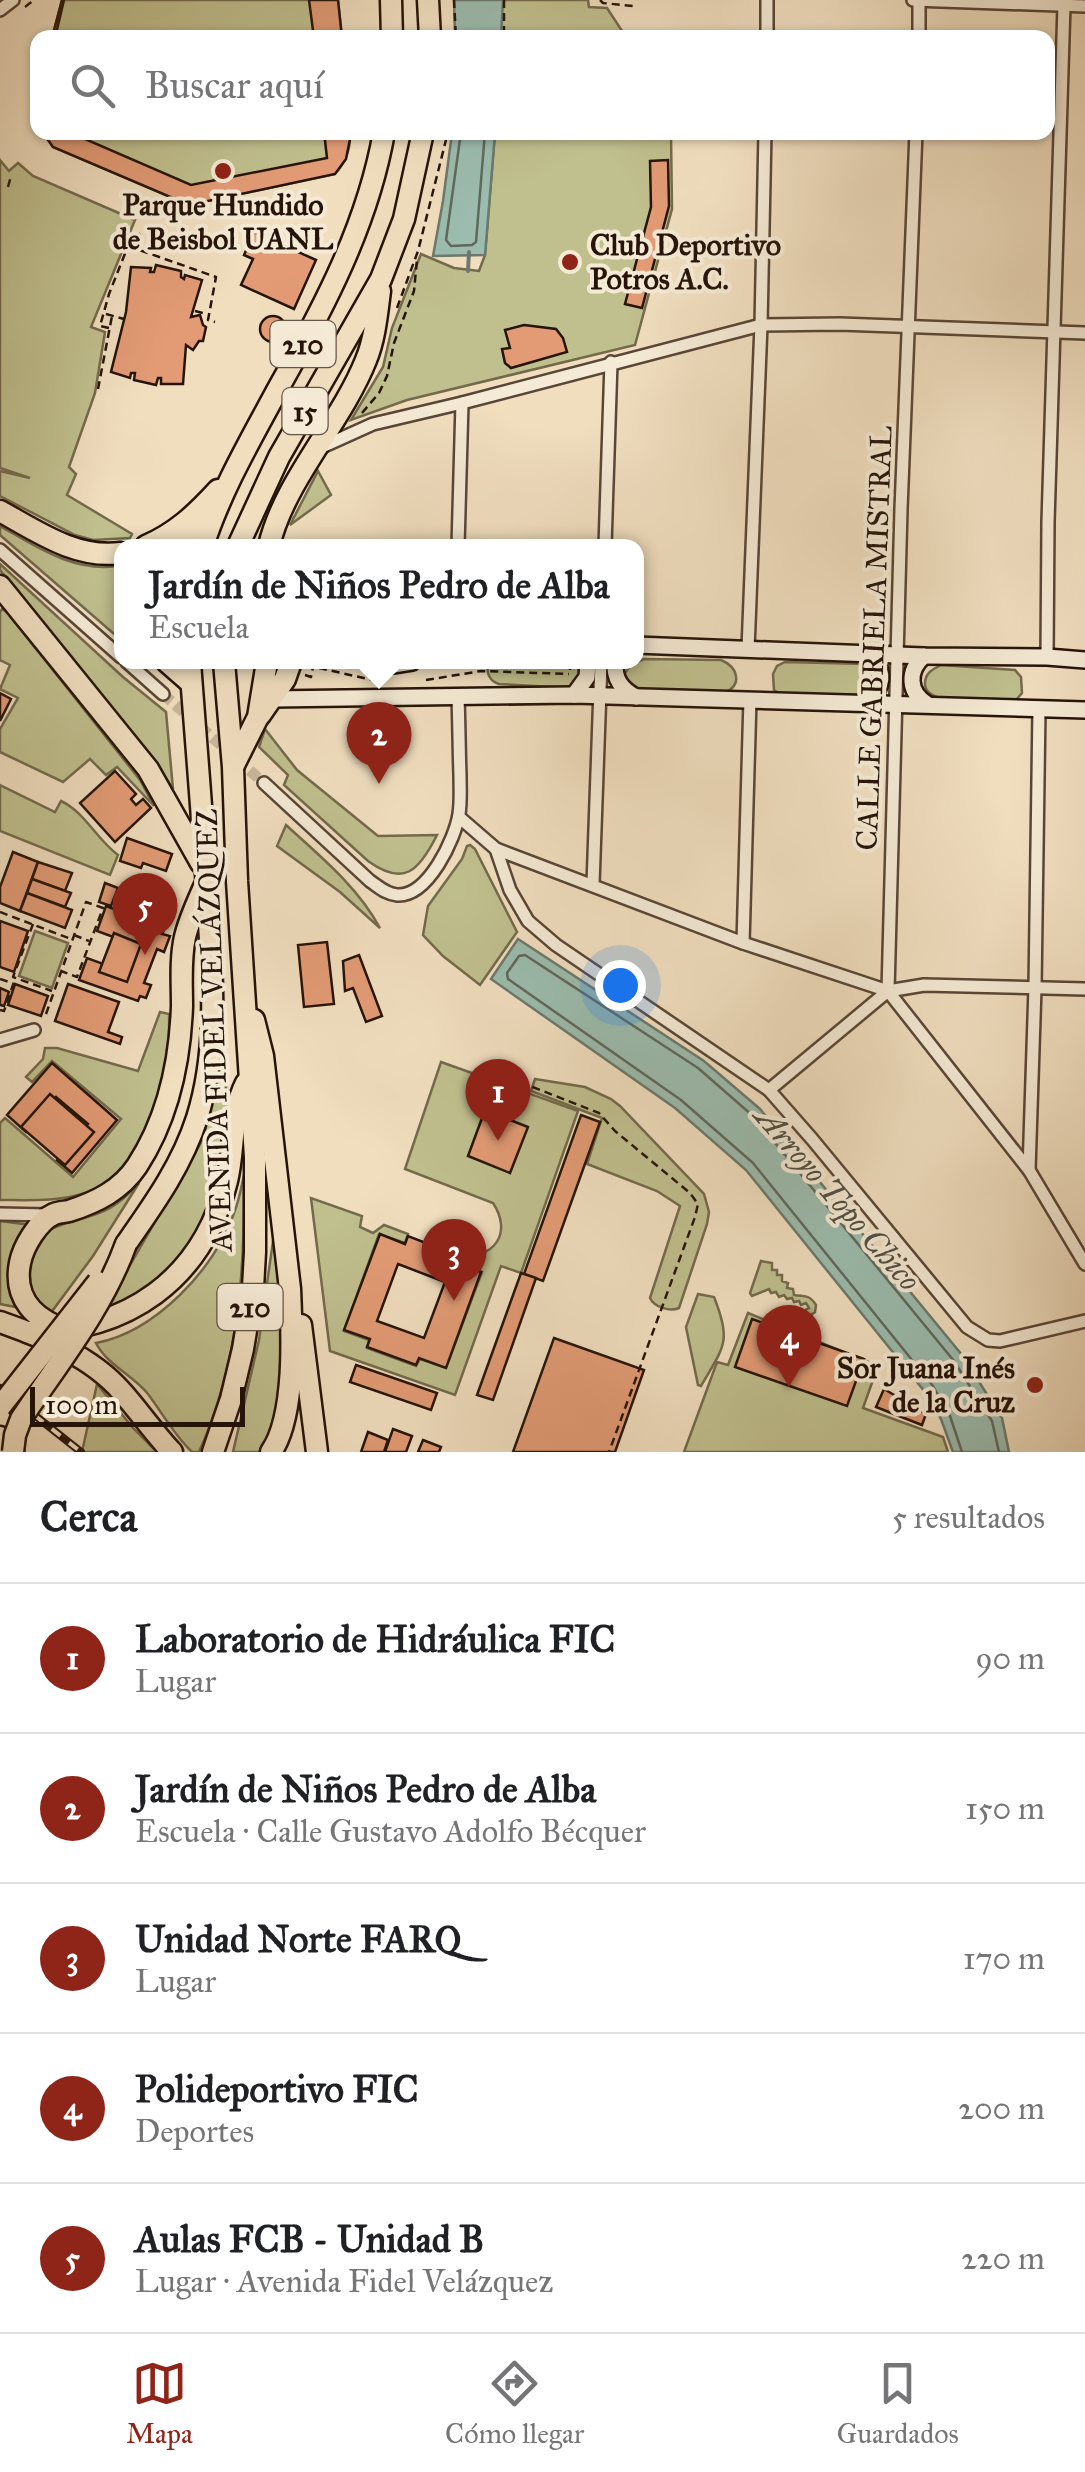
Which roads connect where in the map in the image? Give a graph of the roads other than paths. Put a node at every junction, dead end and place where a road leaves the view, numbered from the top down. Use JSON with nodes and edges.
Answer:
{"nodes":[{"id":1,"x":13,"y":0,"type":"edge"},
{"id":2,"x":391,"y":0,"type":"edge"},
{"id":3,"x":428,"y":0,"type":"edge"},
{"id":4,"x":767,"y":0,"type":"edge"},
{"id":5,"x":916,"y":0,"type":"edge"},
{"id":6,"x":1064,"y":5,"type":"junction"},
{"id":7,"x":1085,"y":6,"type":"edge"},
{"id":8,"x":0,"y":10,"type":"edge"},
{"id":9,"x":392,"y":30,"type":"edge"},
{"id":10,"x":430,"y":30,"type":"edge"},
{"id":11,"x":767,"y":30,"type":"edge"},
{"id":12,"x":918,"y":30,"type":"edge"},
{"id":13,"x":382,"y":140,"type":"edge"},
{"id":14,"x":421,"y":140,"type":"edge"},
{"id":15,"x":765,"y":140,"type":"edge"},
{"id":16,"x":916,"y":140,"type":"edge"},
{"id":17,"x":381,"y":279,"type":"junction"},
{"id":18,"x":761,"y":325,"type":"junction"},
{"id":19,"x":909,"y":326,"type":"junction"},
{"id":20,"x":1055,"y":332,"type":"junction"},
{"id":21,"x":1085,"y":333,"type":"edge"},
{"id":22,"x":611,"y":362,"type":"junction"},
{"id":23,"x":462,"y":403,"type":"junction"},
{"id":24,"x":316,"y":450,"type":"junction"},
{"id":25,"x":230,"y":478,"type":"junction"},
{"id":26,"x":0,"y":511,"type":"edge"},
{"id":27,"x":211,"y":520,"type":"junction"},
{"id":28,"x":160,"y":539,"type":"edge"},
{"id":29,"x":191,"y":539,"type":"edge"},
{"id":30,"x":205,"y":539,"type":"edge"},
{"id":31,"x":241,"y":539,"type":"edge"},
{"id":32,"x":272,"y":539,"type":"edge"},
{"id":33,"x":458,"y":539,"type":"edge"},
{"id":34,"x":605,"y":539,"type":"edge"},
{"id":35,"x":0,"y":550,"type":"edge"},
{"id":36,"x":114,"y":554,"type":"edge"},
{"id":37,"x":0,"y":586,"type":"edge"},
{"id":38,"x":644,"y":644,"type":"edge"},
{"id":39,"x":114,"y":650,"type":"edge"},
{"id":40,"x":748,"y":650,"type":"junction"},
{"id":41,"x":872,"y":654,"type":"junction"},
{"id":42,"x":898,"y":654,"type":"junction"},
{"id":43,"x":924,"y":656,"type":"junction"},
{"id":44,"x":1047,"y":657,"type":"junction"},
{"id":45,"x":1085,"y":660,"type":"edge"},
{"id":46,"x":135,"y":669,"type":"edge"},
{"id":47,"x":176,"y":669,"type":"edge"},
{"id":48,"x":191,"y":669,"type":"edge"},
{"id":49,"x":225,"y":669,"type":"edge"},
{"id":50,"x":267,"y":669,"type":"edge"},
{"id":51,"x":289,"y":669,"type":"edge"},
{"id":52,"x":588,"y":669,"type":"edge"},
{"id":53,"x":602,"y":669,"type":"edge"},
{"id":54,"x":616,"y":669,"type":"edge"},
{"id":55,"x":192,"y":684,"type":"junction"},
{"id":56,"x":163,"y":694,"type":"tunnel mouth"},
{"id":57,"x":574,"y":695,"type":"junction"},
{"id":58,"x":601,"y":696,"type":"junction"},
{"id":59,"x":636,"y":697,"type":"junction"},
{"id":60,"x":458,"y":698,"type":"junction"},
{"id":61,"x":272,"y":699,"type":"junction"},
{"id":62,"x":750,"y":700,"type":"junction"},
{"id":63,"x":868,"y":703,"type":"junction"},
{"id":64,"x":897,"y":704,"type":"junction"},
{"id":65,"x":928,"y":704,"type":"junction"},
{"id":66,"x":1039,"y":709,"type":"junction"},
{"id":67,"x":1085,"y":710,"type":"edge"},
{"id":68,"x":258,"y":717,"type":"junction"},
{"id":69,"x":233,"y":767,"type":"junction"},
{"id":70,"x":264,"y":783,"type":"tunnel mouth"},
{"id":71,"x":459,"y":817,"type":"junction"},
{"id":72,"x":496,"y":848,"type":"junction"},
{"id":73,"x":206,"y":875,"type":"junction"},
{"id":74,"x":594,"y":884,"type":"junction"},
{"id":75,"x":743,"y":942,"type":"junction"},
{"id":76,"x":1035,"y":988,"type":"junction"},
{"id":77,"x":1085,"y":989,"type":"edge"},
{"id":78,"x":888,"y":991,"type":"junction"},
{"id":79,"x":244,"y":1000,"type":"junction"},
{"id":80,"x":34,"y":1030,"type":"dead end"},
{"id":81,"x":0,"y":1040,"type":"edge"},
{"id":82,"x":249,"y":1077,"type":"junction"},
{"id":83,"x":769,"y":1090,"type":"junction"},
{"id":84,"x":1029,"y":1170,"type":"junction"},
{"id":85,"x":0,"y":1214,"type":"edge"},
{"id":86,"x":52,"y":1214,"type":"junction"},
{"id":87,"x":286,"y":1242,"type":"junction"},
{"id":88,"x":126,"y":1244,"type":"junction"},
{"id":89,"x":1085,"y":1264,"type":"edge"},
{"id":90,"x":1085,"y":1321,"type":"edge"},
{"id":91,"x":0,"y":1322,"type":"edge"},
{"id":92,"x":67,"y":1330,"type":"junction"},
{"id":93,"x":27,"y":1332,"type":"junction"},
{"id":94,"x":0,"y":1407,"type":"edge"},
{"id":95,"x":6,"y":1443,"type":"edge"},
{"id":96,"x":172,"y":1452,"type":"edge"},
{"id":97,"x":213,"y":1452,"type":"edge"},
{"id":98,"x":271,"y":1452,"type":"edge"},
{"id":99,"x":317,"y":1452,"type":"edge"}],
"edges":[{"from":1,"to":8,"type":"street"},
{"from":2,"to":9,"type":"highway"},
{"from":3,"to":10,"type":"highway"},
{"from":4,"to":11,"type":"street"},
{"from":5,"to":6,"type":"street"},
{"from":5,"to":12,"type":"street"},
{"from":6,"to":7,"type":"street"},
{"from":6,"to":20,"type":"street"},
{"from":13,"to":25,"type":"highway","number":"210"},
{"from":14,"to":17,"type":"highway","number":"15"},
{"from":15,"to":18,"type":"street"},
{"from":16,"to":19,"type":"street","name":"CALLE GABRIELA MISTRAL"},
{"from":17,"to":24,"type":"highway"},
{"from":17,"to":31,"type":"highway","number":"15"},
{"from":18,"to":19,"type":"street"},
{"from":18,"to":22,"type":"street"},
{"from":18,"to":40,"type":"street"},
{"from":19,"to":20,"type":"street"},
{"from":19,"to":42,"type":"street","name":"CALLE GABRIELA MISTRAL"},
{"from":20,"to":21,"type":"street"},
{"from":20,"to":44,"type":"street"},
{"from":22,"to":23,"type":"street"},
{"from":22,"to":34,"type":"street"},
{"from":23,"to":24,"type":"street"},
{"from":23,"to":33,"type":"street"},
{"from":24,"to":32,"type":"highway"},
{"from":25,"to":27,"type":"highway","number":"210"},
{"from":25,"to":28,"type":"highway"},
{"from":26,"to":36,"type":"highway"},
{"from":27,"to":29,"type":"highway"},
{"from":27,"to":30,"type":"highway","number":"210"},
{"from":35,"to":39,"type":"street"},
{"from":37,"to":73,"type":"highway"},
{"from":38,"to":40,"type":"street"},
{"from":40,"to":41,"type":"street"},
{"from":41,"to":42,"type":"street"},
{"from":41,"to":63,"type":"street"},
{"from":42,"to":43,"type":"street"},
{"from":42,"to":64,"type":"street","name":"CALLE GABRIELA MISTRAL"},
{"from":43,"to":44,"type":"street"},
{"from":43,"to":65,"type":"street"},
{"from":44,"to":45,"type":"street"},
{"from":46,"to":56,"type":"street"},
{"from":47,"to":55,"type":"highway"},
{"from":48,"to":55,"type":"highway","name":"AVENIDA FIDEL VELÁZQUEZ"},
{"from":49,"to":69,"type":"highway","name":"AVENIDA FIDEL VELÁZQUEZ"},
{"from":50,"to":68,"type":"highway"},
{"from":51,"to":61,"type":"highway"},
{"from":52,"to":57,"type":"street"},
{"from":53,"to":58,"type":"street"},
{"from":54,"to":59,"type":"street"},
{"from":55,"to":73,"type":"highway","name":"AVENIDA FIDEL VELÁZQUEZ"},
{"from":57,"to":58,"type":"street"},
{"from":57,"to":60,"type":"street"},
{"from":58,"to":59,"type":"street"},
{"from":58,"to":74,"type":"street"},
{"from":59,"to":62,"type":"street"},
{"from":60,"to":61,"type":"street"},
{"from":60,"to":71,"type":"street"},
{"from":61,"to":68,"type":"highway"},
{"from":62,"to":63,"type":"street"},
{"from":62,"to":75,"type":"street"},
{"from":63,"to":64,"type":"street"},
{"from":64,"to":65,"type":"street"},
{"from":64,"to":78,"type":"street","name":"CALLE GABRIELA MISTRAL"},
{"from":65,"to":66,"type":"street"},
{"from":66,"to":67,"type":"street"},
{"from":66,"to":76,"type":"street"},
{"from":68,"to":69,"type":"highway"},
{"from":69,"to":79,"type":"highway","name":"AVENIDA FIDEL VELÁZQUEZ"},
{"from":70,"to":71,"type":"street"},
{"from":71,"to":72,"type":"street"},
{"from":72,"to":74,"type":"street"},
{"from":72,"to":83,"type":"street"},
{"from":73,"to":86,"type":"highway"},
{"from":73,"to":88,"type":"highway","name":"AVENIDA FIDEL VELÁZQUEZ"},
{"from":74,"to":75,"type":"street"},
{"from":75,"to":78,"type":"street"},
{"from":76,"to":77,"type":"street"},
{"from":76,"to":78,"type":"street"},
{"from":76,"to":84,"type":"street"},
{"from":78,"to":83,"type":"street"},
{"from":78,"to":84,"type":"street"},
{"from":79,"to":82,"type":"highway","name":"AVENIDA FIDEL VELÁZQUEZ","number":"210"},
{"from":79,"to":87,"type":"highway"},
{"from":80,"to":81,"type":"street"},
{"from":82,"to":92,"type":"highway"},
{"from":82,"to":97,"type":"highway","name":"AVENIDA FIDEL VELÁZQUEZ","number":"210"},
{"from":83,"to":90,"type":"street"},
{"from":84,"to":89,"type":"street"},
{"from":85,"to":86,"type":"street"},
{"from":86,"to":92,"type":"highway"},
{"from":87,"to":98,"type":"highway"},
{"from":87,"to":99,"type":"highway"},
{"from":88,"to":94,"type":"highway","bridge":true},
{"from":88,"to":95,"type":"highway","bridge":true},
{"from":91,"to":93,"type":"highway"},
{"from":92,"to":93,"type":"highway"},
{"from":93,"to":96,"type":"highway"}]}
